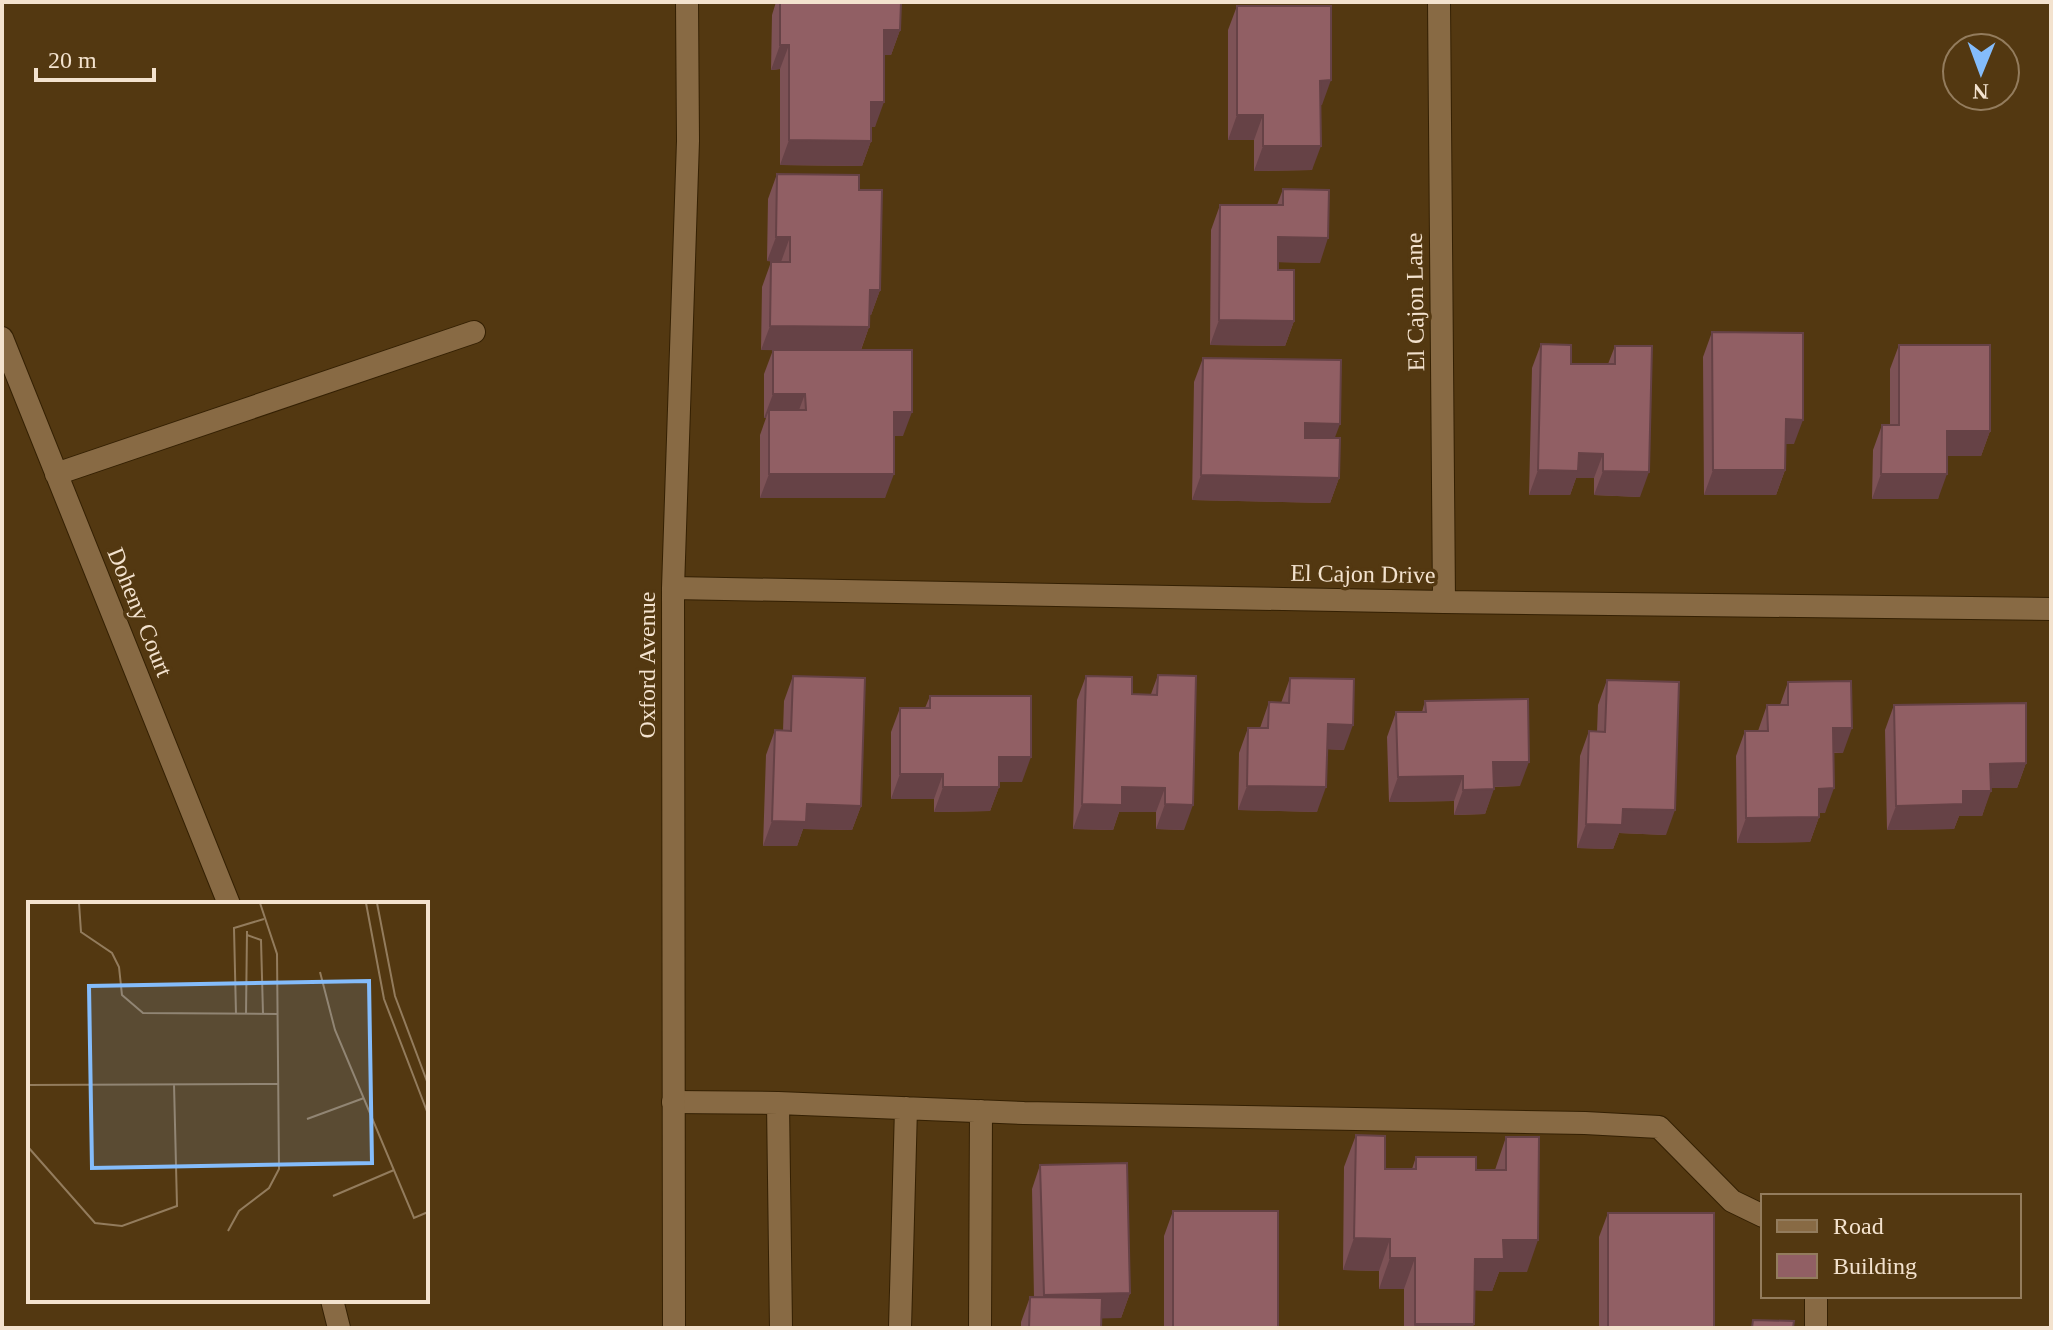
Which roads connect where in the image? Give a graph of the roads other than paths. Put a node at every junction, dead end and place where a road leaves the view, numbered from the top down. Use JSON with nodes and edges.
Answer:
{"nodes":[{"id":1,"x":687,"y":2,"type":"edge"},
{"id":2,"x":1439,"y":2,"type":"edge"},
{"id":3,"x":474,"y":332,"type":"dead end"},
{"id":4,"x":2,"y":338,"type":"edge"},
{"id":5,"x":56,"y":474,"type":"junction"},
{"id":6,"x":673,"y":588,"type":"junction"},
{"id":7,"x":1444,"y":602,"type":"junction"},
{"id":8,"x":2051,"y":609,"type":"edge"},
{"id":9,"x":228,"y":902,"type":"edge"},
{"id":10,"x":673,"y":1102,"type":"junction"},
{"id":11,"x":778,"y":1103,"type":"junction"},
{"id":12,"x":906,"y":1108,"type":"junction"},
{"id":13,"x":981,"y":1111,"type":"junction"},
{"id":14,"x":1761,"y":1215,"type":"edge"},
{"id":15,"x":1816,"y":1298,"type":"edge"},
{"id":16,"x":332,"y":1302,"type":"edge"},
{"id":17,"x":339,"y":1328,"type":"edge"},
{"id":18,"x":674,"y":1328,"type":"edge"},
{"id":19,"x":781,"y":1328,"type":"edge"},
{"id":20,"x":900,"y":1328,"type":"edge"},
{"id":21,"x":980,"y":1328,"type":"edge"},
{"id":22,"x":1816,"y":1328,"type":"edge"}],
"edges":[{"from":1,"to":6,"type":"street","name":"Oxford Avenue"},
{"from":2,"to":7,"type":"street","name":"El Cajon Lane"},
{"from":3,"to":5,"type":"street"},
{"from":4,"to":5,"type":"street","name":"Doheny Court"},
{"from":5,"to":9,"type":"street","name":"Doheny Court"},
{"from":6,"to":7,"type":"street","name":"El Cajon Drive"},
{"from":6,"to":10,"type":"street","name":"Oxford Avenue"},
{"from":7,"to":8,"type":"street","name":"El Cajon Drive"},
{"from":10,"to":11,"type":"street"},
{"from":10,"to":18,"type":"street","name":"Oxford Avenue"},
{"from":11,"to":12,"type":"street"},
{"from":11,"to":19,"type":"street"},
{"from":12,"to":13,"type":"street"},
{"from":12,"to":20,"type":"street"},
{"from":13,"to":14,"type":"street"},
{"from":13,"to":21,"type":"street"},
{"from":15,"to":22,"type":"street"},
{"from":16,"to":17,"type":"street"}]}
